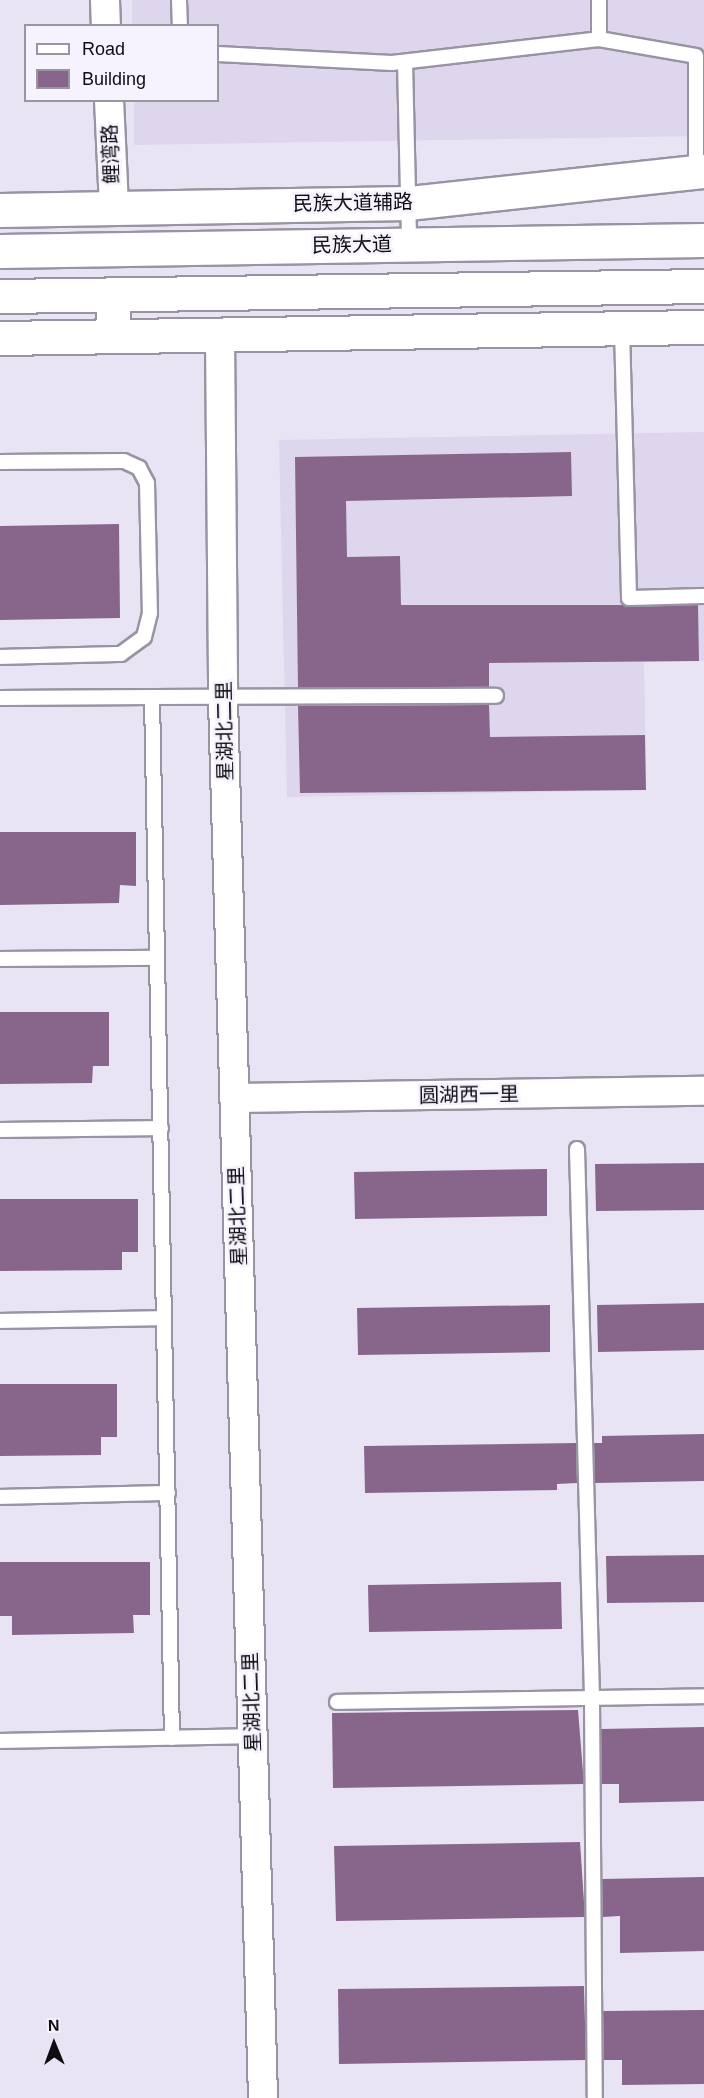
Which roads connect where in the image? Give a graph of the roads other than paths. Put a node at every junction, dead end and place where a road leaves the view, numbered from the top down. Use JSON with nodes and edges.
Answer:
{"nodes":[{"id":1,"x":105,"y":0,"type":"edge"},
{"id":2,"x":179,"y":0,"type":"edge"},
{"id":3,"x":598,"y":0,"type":"edge"},
{"id":4,"x":106,"y":24,"type":"edge"},
{"id":5,"x":180,"y":24,"type":"edge"},
{"id":6,"x":599,"y":39,"type":"junction"},
{"id":7,"x":219,"y":54,"type":"edge"},
{"id":8,"x":405,"y":62,"type":"junction"},
{"id":9,"x":109,"y":102,"type":"edge"},
{"id":10,"x":700,"y":171,"type":"edge"},
{"id":11,"x":408,"y":203,"type":"junction"},
{"id":12,"x":114,"y":208,"type":"junction"},
{"id":13,"x":0,"y":210,"type":"edge"},
{"id":14,"x":704,"y":240,"type":"edge"},
{"id":15,"x":409,"y":245,"type":"junction"},
{"id":16,"x":0,"y":251,"type":"edge"},
{"id":17,"x":704,"y":286,"type":"edge"},
{"id":18,"x":113,"y":295,"type":"junction"},
{"id":19,"x":0,"y":296,"type":"edge"},
{"id":20,"x":704,"y":327,"type":"edge"},
{"id":21,"x":622,"y":329,"type":"junction"},
{"id":22,"x":220,"y":335,"type":"junction"},
{"id":23,"x":113,"y":336,"type":"junction"},
{"id":24,"x":0,"y":338,"type":"edge"},
{"id":25,"x":0,"y":462,"type":"edge"},
{"id":26,"x":704,"y":596,"type":"edge"},
{"id":27,"x":0,"y":657,"type":"edge"},
{"id":28,"x":496,"y":696,"type":"dead end"},
{"id":29,"x":152,"y":697,"type":"junction"},
{"id":30,"x":0,"y":698,"type":"edge"},
{"id":31,"x":223,"y":700,"type":"junction"},
{"id":32,"x":155,"y":958,"type":"junction"},
{"id":33,"x":0,"y":959,"type":"edge"},
{"id":34,"x":704,"y":1091,"type":"edge"},
{"id":35,"x":235,"y":1098,"type":"junction"},
{"id":36,"x":161,"y":1128,"type":"junction"},
{"id":37,"x":0,"y":1130,"type":"edge"},
{"id":38,"x":577,"y":1149,"type":"dead end"},
{"id":39,"x":164,"y":1318,"type":"junction"},
{"id":40,"x":0,"y":1321,"type":"edge"},
{"id":41,"x":168,"y":1493,"type":"junction"},
{"id":42,"x":0,"y":1497,"type":"edge"},
{"id":43,"x":704,"y":1696,"type":"edge"},
{"id":44,"x":592,"y":1698,"type":"junction"},
{"id":45,"x":337,"y":1702,"type":"dead end"},
{"id":46,"x":253,"y":1736,"type":"junction"},
{"id":47,"x":172,"y":1738,"type":"junction"},
{"id":48,"x":0,"y":1741,"type":"edge"},
{"id":49,"x":263,"y":2098,"type":"edge"},
{"id":50,"x":595,"y":2098,"type":"edge"}],
"edges":[{"from":1,"to":4,"type":"street"},
{"from":2,"to":5,"type":"lane"},
{"from":3,"to":6,"type":"lane"},
{"from":6,"to":8,"type":"lane"},
{"from":6,"to":10,"type":"lane"},
{"from":7,"to":8,"type":"lane"},
{"from":8,"to":11,"type":"lane"},
{"from":9,"to":12,"type":"street","name":"鲤湾路"},
{"from":10,"to":11,"type":"main road","name":"民族大道辅路"},
{"from":11,"to":12,"type":"main road","name":"民族大道辅路"},
{"from":11,"to":15,"type":"lane"},
{"from":12,"to":13,"type":"main road","name":"民族大道辅路"},
{"from":14,"to":15,"type":"main road","name":"民族大道"},
{"from":15,"to":16,"type":"main road","name":"民族大道"},
{"from":17,"to":18,"type":"main road"},
{"from":18,"to":19,"type":"main road"},
{"from":18,"to":23,"type":"main road"},
{"from":20,"to":21,"type":"main road"},
{"from":21,"to":22,"type":"main road"},
{"from":21,"to":26,"type":"lane"},
{"from":22,"to":23,"type":"main road"},
{"from":22,"to":31,"type":"street","name":"星湖北二里"},
{"from":23,"to":24,"type":"main road"},
{"from":25,"to":27,"type":"lane"},
{"from":28,"to":31,"type":"lane"},
{"from":29,"to":30,"type":"lane"},
{"from":29,"to":31,"type":"lane"},
{"from":29,"to":32,"type":"lane"},
{"from":31,"to":35,"type":"street","name":"星湖北二里"},
{"from":32,"to":33,"type":"lane"},
{"from":32,"to":36,"type":"lane"},
{"from":34,"to":35,"type":"street","name":"圆湖西一里"},
{"from":35,"to":46,"type":"street","name":"星湖北二里"},
{"from":36,"to":37,"type":"lane"},
{"from":36,"to":39,"type":"lane"},
{"from":38,"to":44,"type":"lane"},
{"from":39,"to":40,"type":"lane"},
{"from":39,"to":41,"type":"lane"},
{"from":41,"to":42,"type":"lane"},
{"from":41,"to":47,"type":"lane"},
{"from":43,"to":44,"type":"lane"},
{"from":44,"to":45,"type":"lane"},
{"from":44,"to":50,"type":"lane"},
{"from":46,"to":47,"type":"lane"},
{"from":46,"to":49,"type":"street","name":"星湖北二里"},
{"from":47,"to":48,"type":"lane"}]}
